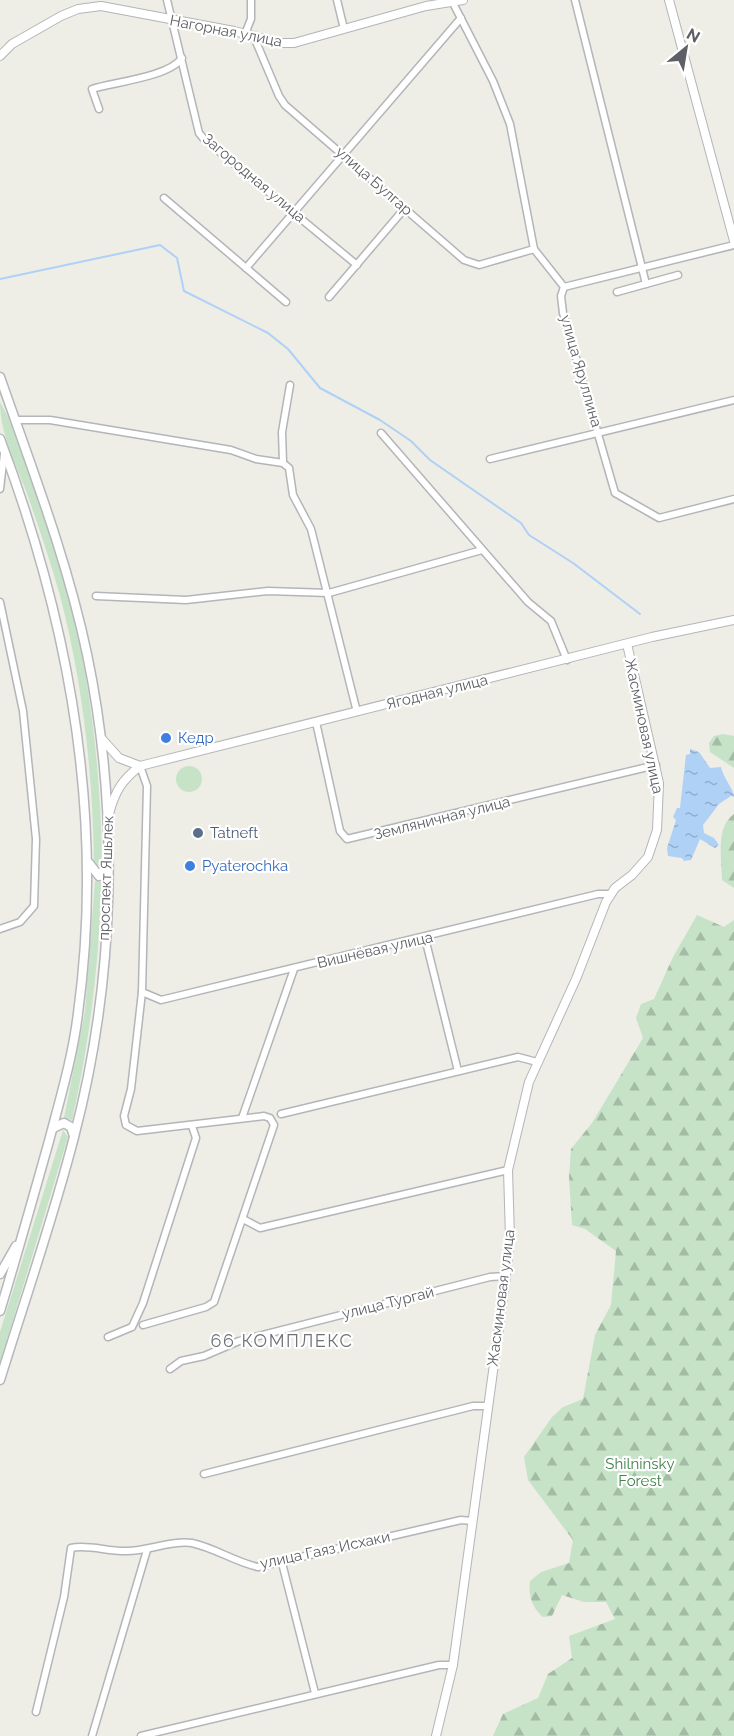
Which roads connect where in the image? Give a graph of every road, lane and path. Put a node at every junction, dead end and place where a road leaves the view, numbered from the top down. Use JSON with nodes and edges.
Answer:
{"nodes":[{"id":1,"x":167,"y":0,"type":"edge"},
{"id":2,"x":251,"y":0,"type":"edge"},
{"id":3,"x":337,"y":0,"type":"edge"},
{"id":4,"x":463,"y":0,"type":"edge"},
{"id":5,"x":575,"y":0,"type":"edge"},
{"id":6,"x":669,"y":0,"type":"edge"},
{"id":7,"x":106,"y":3,"type":"edge"},
{"id":8,"x":453,"y":3,"type":"junction"},
{"id":9,"x":461,"y":18,"type":"junction"},
{"id":10,"x":172,"y":20,"type":"junction"},
{"id":11,"x":344,"y":29,"type":"junction"},
{"id":12,"x":245,"y":34,"type":"junction"},
{"id":13,"x":254,"y":37,"type":"junction"},
{"id":14,"x":0,"y":56,"type":"edge"},
{"id":15,"x":182,"y":58,"type":"junction"},
{"id":16,"x":99,"y":109,"type":"dead end"},
{"id":17,"x":345,"y":155,"type":"junction"},
{"id":18,"x":164,"y":198,"type":"dead end"},
{"id":19,"x":405,"y":208,"type":"junction"},
{"id":20,"x":296,"y":213,"type":"junction"},
{"id":21,"x":734,"y":243,"type":"edge"},
{"id":22,"x":534,"y":249,"type":"junction"},
{"id":23,"x":357,"y":265,"type":"junction"},
{"id":24,"x":246,"y":268,"type":"junction"},
{"id":25,"x":641,"y":268,"type":"junction"},
{"id":26,"x":678,"y":275,"type":"dead end"},
{"id":27,"x":646,"y":284,"type":"junction"},
{"id":28,"x":564,"y":287,"type":"junction"},
{"id":29,"x":617,"y":292,"type":"dead end"},
{"id":30,"x":329,"y":297,"type":"dead end"},
{"id":31,"x":286,"y":302,"type":"dead end"},
{"id":32,"x":0,"y":377,"type":"edge"},
{"id":33,"x":290,"y":385,"type":"dead end"},
{"id":34,"x":734,"y":400,"type":"edge"},
{"id":35,"x":15,"y":420,"type":"junction"},
{"id":36,"x":381,"y":433,"type":"dead end"},
{"id":37,"x":599,"y":434,"type":"junction"},
{"id":38,"x":0,"y":439,"type":"edge"},
{"id":39,"x":5,"y":451,"type":"junction"},
{"id":40,"x":490,"y":459,"type":"dead end"},
{"id":41,"x":283,"y":462,"type":"junction"},
{"id":42,"x":0,"y":489,"type":"edge"},
{"id":43,"x":734,"y":500,"type":"edge"},
{"id":44,"x":482,"y":550,"type":"junction"},
{"id":45,"x":329,"y":592,"type":"junction"},
{"id":46,"x":96,"y":596,"type":"dead end"},
{"id":47,"x":0,"y":602,"type":"edge"},
{"id":48,"x":734,"y":620,"type":"edge"},
{"id":49,"x":627,"y":644,"type":"junction"},
{"id":50,"x":567,"y":660,"type":"junction"},
{"id":51,"x":357,"y":712,"type":"junction"},
{"id":52,"x":316,"y":722,"type":"junction"},
{"id":53,"x":102,"y":739,"type":"junction"},
{"id":54,"x":656,"y":765,"type":"junction"},
{"id":55,"x":140,"y":766,"type":"junction"},
{"id":56,"x":109,"y":814,"type":"junction"},
{"id":57,"x":88,"y":863,"type":"junction"},
{"id":58,"x":107,"y":865,"type":"junction"},
{"id":59,"x":610,"y":894,"type":"junction"},
{"id":60,"x":0,"y":929,"type":"edge"},
{"id":61,"x":425,"y":938,"type":"junction"},
{"id":62,"x":294,"y":969,"type":"junction"},
{"id":63,"x":142,"y":992,"type":"junction"},
{"id":64,"x":537,"y":1062,"type":"junction"},
{"id":65,"x":458,"y":1071,"type":"junction"},
{"id":66,"x":280,"y":1114,"type":"dead end"},
{"id":67,"x":242,"y":1118,"type":"junction"},
{"id":68,"x":192,"y":1126,"type":"junction"},
{"id":69,"x":52,"y":1128,"type":"junction"},
{"id":70,"x":74,"y":1136,"type":"junction"},
{"id":71,"x":508,"y":1170,"type":"junction"},
{"id":72,"x":243,"y":1219,"type":"junction"},
{"id":73,"x":24,"y":1232,"type":"junction"},
{"id":74,"x":0,"y":1274,"type":"edge"},
{"id":75,"x":506,"y":1276,"type":"junction"},
{"id":76,"x":0,"y":1311,"type":"edge"},
{"id":77,"x":143,"y":1325,"type":"dead end"},
{"id":78,"x":108,"y":1337,"type":"dead end"},
{"id":79,"x":170,"y":1369,"type":"dead end"},
{"id":80,"x":0,"y":1380,"type":"edge"},
{"id":81,"x":488,"y":1406,"type":"junction"},
{"id":82,"x":204,"y":1474,"type":"dead end"},
{"id":83,"x":472,"y":1521,"type":"junction"},
{"id":84,"x":147,"y":1550,"type":"junction"},
{"id":85,"x":282,"y":1563,"type":"junction"},
{"id":86,"x":453,"y":1665,"type":"junction"},
{"id":87,"x":315,"y":1693,"type":"junction"},
{"id":88,"x":36,"y":1712,"type":"dead end"},
{"id":89,"x":92,"y":1736,"type":"edge"},
{"id":90,"x":141,"y":1736,"type":"edge"},
{"id":91,"x":436,"y":1736,"type":"edge"}],
"edges":[{"from":1,"to":10,"type":"street","name":"Загородная улица"},
{"from":2,"to":12,"type":"street"},
{"from":3,"to":11,"type":"street"},
{"from":4,"to":8,"type":"street","name":"Нагорная улица"},
{"from":5,"to":25,"type":"street"},
{"from":6,"to":21,"type":"street"},
{"from":7,"to":10,"type":"street","name":"Нагорная улица"},
{"from":7,"to":14,"type":"street","name":"Нагорная улица"},
{"from":8,"to":9,"type":"street"},
{"from":8,"to":11,"type":"street","name":"Нагорная улица"},
{"from":9,"to":17,"type":"street"},
{"from":9,"to":22,"type":"street"},
{"from":10,"to":12,"type":"street","name":"Нагорная улица"},
{"from":10,"to":15,"type":"street","name":"Загородная улица"},
{"from":11,"to":13,"type":"street","name":"Нагорная улица"},
{"from":12,"to":13,"type":"street","name":"Нагорная улица"},
{"from":13,"to":17,"type":"street","name":"улица Булгар"},
{"from":15,"to":16,"type":"street"},
{"from":15,"to":20,"type":"street","name":"Загородная улица"},
{"from":17,"to":19,"type":"street","name":"улица Булгар"},
{"from":17,"to":20,"type":"street"},
{"from":18,"to":24,"type":"street"},
{"from":19,"to":22,"type":"street","name":"улица Булгар"},
{"from":19,"to":23,"type":"street"},
{"from":20,"to":23,"type":"street","name":"Загородная улица"},
{"from":20,"to":24,"type":"street"},
{"from":21,"to":25,"type":"street"},
{"from":22,"to":28,"type":"street"},
{"from":23,"to":30,"type":"street"},
{"from":24,"to":31,"type":"street"},
{"from":25,"to":27,"type":"street"},
{"from":25,"to":28,"type":"street"},
{"from":26,"to":27,"type":"street"},
{"from":27,"to":29,"type":"street"},
{"from":28,"to":37,"type":"street","name":"улица Яруллина"},
{"from":32,"to":35,"type":"main road","name":"проспект Яшьлек"},
{"from":33,"to":41,"type":"street"},
{"from":34,"to":37,"type":"street"},
{"from":35,"to":41,"type":"street"},
{"from":35,"to":53,"type":"main road","name":"проспект Яшьлек"},
{"from":36,"to":44,"type":"street"},
{"from":37,"to":40,"type":"street"},
{"from":37,"to":43,"type":"street","name":"улица Яруллина"},
{"from":38,"to":39,"type":"main road","name":"проспект Яшьлек"},
{"from":39,"to":42,"type":"street"},
{"from":39,"to":57,"type":"main road","name":"проспект Яшьлек"},
{"from":41,"to":45,"type":"street"},
{"from":44,"to":45,"type":"street"},
{"from":44,"to":50,"type":"street"},
{"from":45,"to":46,"type":"street"},
{"from":45,"to":51,"type":"street"},
{"from":47,"to":60,"type":"street"},
{"from":48,"to":49,"type":"street","name":"Ягодная улица"},
{"from":49,"to":50,"type":"street","name":"Ягодная улица"},
{"from":49,"to":54,"type":"street","name":"Жасминовая улица"},
{"from":50,"to":51,"type":"street","name":"Ягодная улица"},
{"from":51,"to":52,"type":"street","name":"Ягодная улица"},
{"from":52,"to":54,"type":"street","name":"Земляничная улица"},
{"from":52,"to":55,"type":"street","name":"Ягодная улица"},
{"from":53,"to":55,"type":"street"},
{"from":53,"to":56,"type":"main road","name":"проспект Яшьлек"},
{"from":54,"to":59,"type":"street","name":"Жасминовая улица"},
{"from":55,"to":56,"type":"street"},
{"from":55,"to":63,"type":"street"},
{"from":56,"to":58,"type":"main road","name":"проспект Яшьлек"},
{"from":57,"to":58,"type":"main road"},
{"from":57,"to":69,"type":"main road","name":"проспект Яшьлек"},
{"from":58,"to":70,"type":"main road","name":"проспект Яшьлек"},
{"from":59,"to":61,"type":"street","name":"Вишнёвая улица"},
{"from":59,"to":64,"type":"street","name":"Жасминовая улица"},
{"from":61,"to":62,"type":"street","name":"Вишнёвая улица"},
{"from":61,"to":65,"type":"street"},
{"from":62,"to":63,"type":"street","name":"Вишнёвая улица"},
{"from":62,"to":67,"type":"street"},
{"from":63,"to":68,"type":"street"},
{"from":64,"to":65,"type":"street"},
{"from":64,"to":71,"type":"street","name":"Жасминовая улица"},
{"from":65,"to":66,"type":"street"},
{"from":67,"to":68,"type":"street"},
{"from":67,"to":72,"type":"street"},
{"from":68,"to":78,"type":"street"},
{"from":69,"to":70,"type":"main road"},
{"from":69,"to":73,"type":"main road","name":"проспект Яшьлек"},
{"from":70,"to":80,"type":"main road","name":"проспект Яшьлек"},
{"from":71,"to":72,"type":"street"},
{"from":71,"to":75,"type":"street","name":"Жасминовая улица"},
{"from":72,"to":77,"type":"street"},
{"from":73,"to":74,"type":"main road"},
{"from":73,"to":76,"type":"main road","name":"проспект Яшьлек"},
{"from":75,"to":79,"type":"street","name":"улица Тургай"},
{"from":75,"to":81,"type":"street","name":"Жасминовая улица"},
{"from":81,"to":82,"type":"street"},
{"from":81,"to":83,"type":"street","name":"Жасминовая улица"},
{"from":83,"to":85,"type":"street","name":"улица Гаяз Исхаки"},
{"from":83,"to":86,"type":"street","name":"Жасминовая улица"},
{"from":84,"to":85,"type":"street","name":"улица Гаяз Исхаки"},
{"from":84,"to":88,"type":"street","name":"улица Гаяз Исхаки"},
{"from":84,"to":89,"type":"street"},
{"from":85,"to":87,"type":"street"},
{"from":86,"to":87,"type":"street"},
{"from":86,"to":91,"type":"street","name":"Жасминовая улица"},
{"from":87,"to":90,"type":"street"}]}
